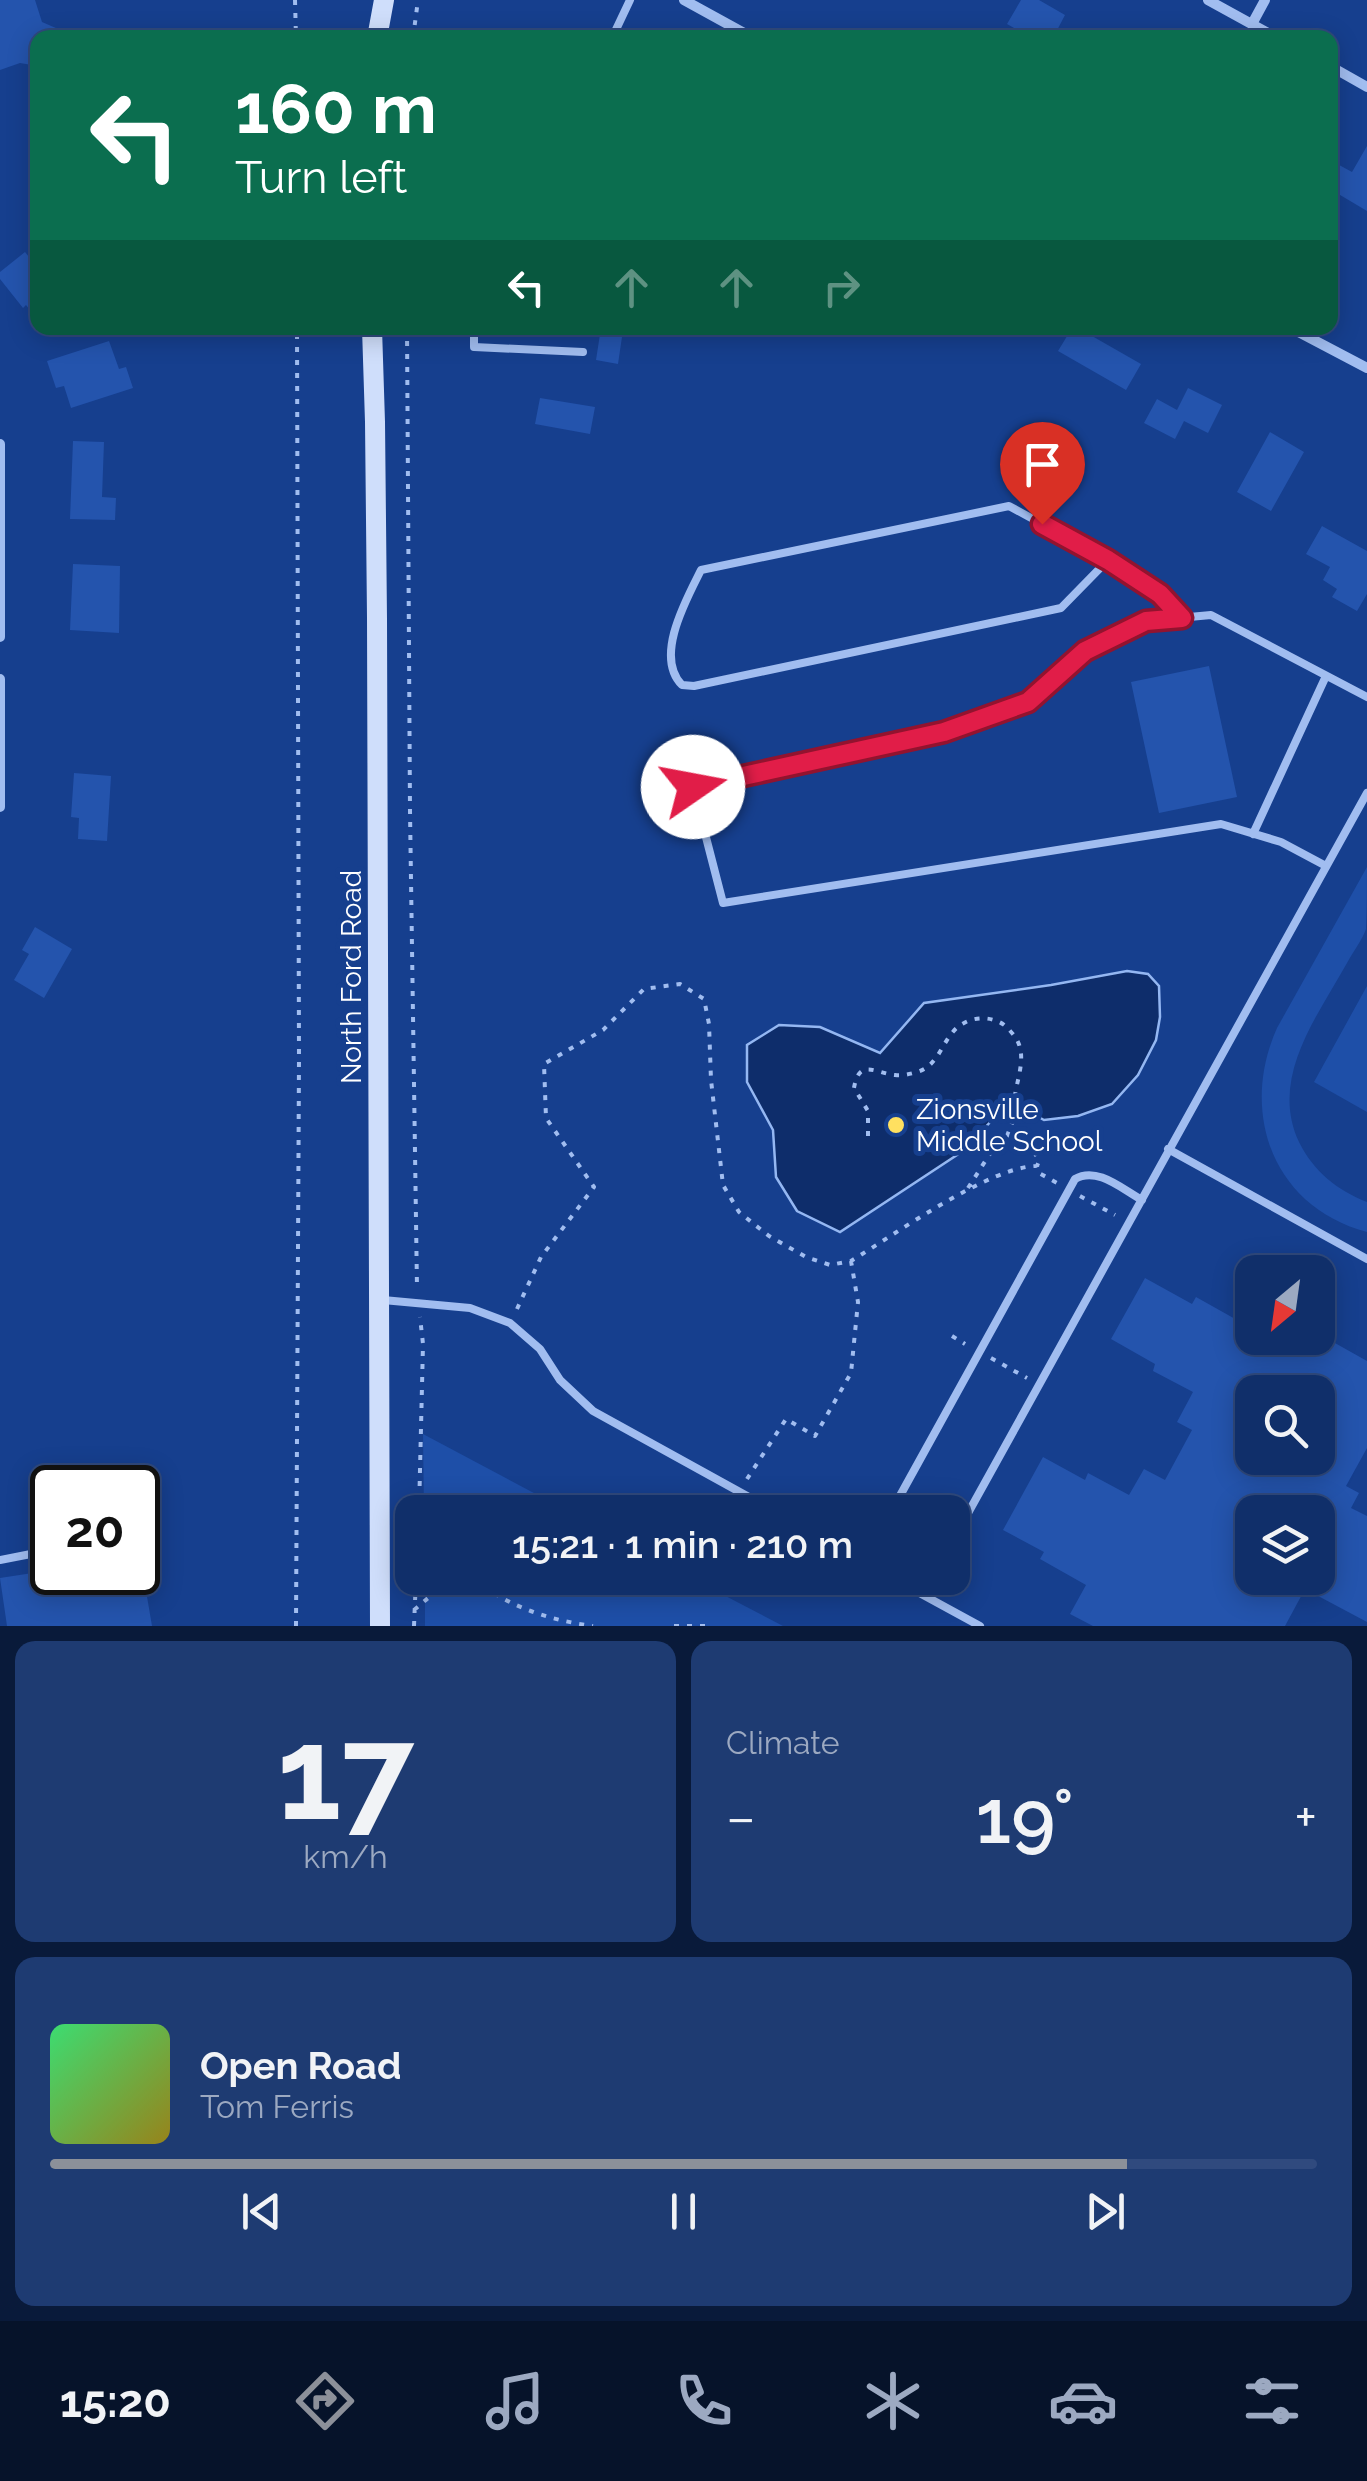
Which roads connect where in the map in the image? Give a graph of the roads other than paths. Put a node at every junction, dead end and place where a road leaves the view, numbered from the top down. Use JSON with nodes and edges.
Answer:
{"nodes":[{"id":1,"x":384,"y":0,"type":"edge"},
{"id":2,"x":630,"y":0,"type":"edge"},
{"id":3,"x":684,"y":0,"type":"edge"},
{"id":4,"x":1208,"y":0,"type":"edge"},
{"id":5,"x":1265,"y":0,"type":"edge"},
{"id":6,"x":1252,"y":24,"type":"junction"},
{"id":7,"x":378,"y":30,"type":"edge"},
{"id":8,"x":616,"y":30,"type":"edge"},
{"id":9,"x":738,"y":30,"type":"edge"},
{"id":10,"x":1263,"y":30,"type":"edge"},
{"id":11,"x":1338,"y":71,"type":"edge"},
{"id":12,"x":1367,"y":87,"type":"edge"},
{"id":13,"x":372,"y":335,"type":"edge"},
{"id":14,"x":474,"y":335,"type":"edge"},
{"id":15,"x":1304,"y":335,"type":"edge"},
{"id":16,"x":582,"y":352,"type":"dead end"},
{"id":17,"x":1367,"y":368,"type":"edge"},
{"id":18,"x":0,"y":444,"type":"edge"},
{"id":19,"x":1108,"y":560,"type":"junction"},
{"id":20,"x":1182,"y":618,"type":"junction"},
{"id":21,"x":0,"y":636,"type":"edge"},
{"id":22,"x":1326,"y":676,"type":"junction"},
{"id":23,"x":0,"y":679,"type":"edge"},
{"id":24,"x":1367,"y":697,"type":"edge"},
{"id":25,"x":1367,"y":793,"type":"edge"},
{"id":26,"x":0,"y":808,"type":"edge"},
{"id":27,"x":1253,"y":834,"type":"junction"},
{"id":28,"x":1326,"y":866,"type":"junction"},
{"id":29,"x":1168,"y":1150,"type":"junction"},
{"id":30,"x":1142,"y":1200,"type":"junction"},
{"id":31,"x":1367,"y":1259,"type":"edge"},
{"id":32,"x":379,"y":1300,"type":"junction"},
{"id":33,"x":745,"y":1495,"type":"edge"},
{"id":34,"x":901,"y":1495,"type":"edge"},
{"id":35,"x":970,"y":1509,"type":"edge"},
{"id":36,"x":30,"y":1554,"type":"edge"},
{"id":37,"x":0,"y":1560,"type":"edge"},
{"id":38,"x":924,"y":1595,"type":"edge"},
{"id":39,"x":380,"y":1626,"type":"edge"},
{"id":40,"x":980,"y":1626,"type":"edge"}],
"edges":[{"from":1,"to":7,"type":"main road"},
{"from":2,"to":8,"type":"lane"},
{"from":3,"to":9,"type":"street"},
{"from":4,"to":6,"type":"street"},
{"from":5,"to":6,"type":"street"},
{"from":6,"to":10,"type":"street"},
{"from":11,"to":12,"type":"street"},
{"from":13,"to":32,"type":"main road","name":"North Ford Road"},
{"from":14,"to":16,"type":"lane"},
{"from":15,"to":17,"type":"street"},
{"from":18,"to":21,"type":"street"},
{"from":19,"to":19,"type":"lane"},
{"from":19,"to":20,"type":"lane"},
{"from":20,"to":22,"type":"lane"},
{"from":20,"to":27,"type":"lane"},
{"from":22,"to":24,"type":"lane"},
{"from":22,"to":27,"type":"lane"},
{"from":23,"to":26,"type":"street"},
{"from":25,"to":28,"type":"lane"},
{"from":27,"to":28,"type":"lane"},
{"from":28,"to":29,"type":"lane"},
{"from":29,"to":30,"type":"lane"},
{"from":29,"to":31,"type":"lane"},
{"from":30,"to":34,"type":"lane"},
{"from":30,"to":35,"type":"lane"},
{"from":32,"to":33,"type":"lane"},
{"from":32,"to":39,"type":"main road","name":"North Ford Road"},
{"from":36,"to":37,"type":"lane"},
{"from":38,"to":40,"type":"lane"}]}
